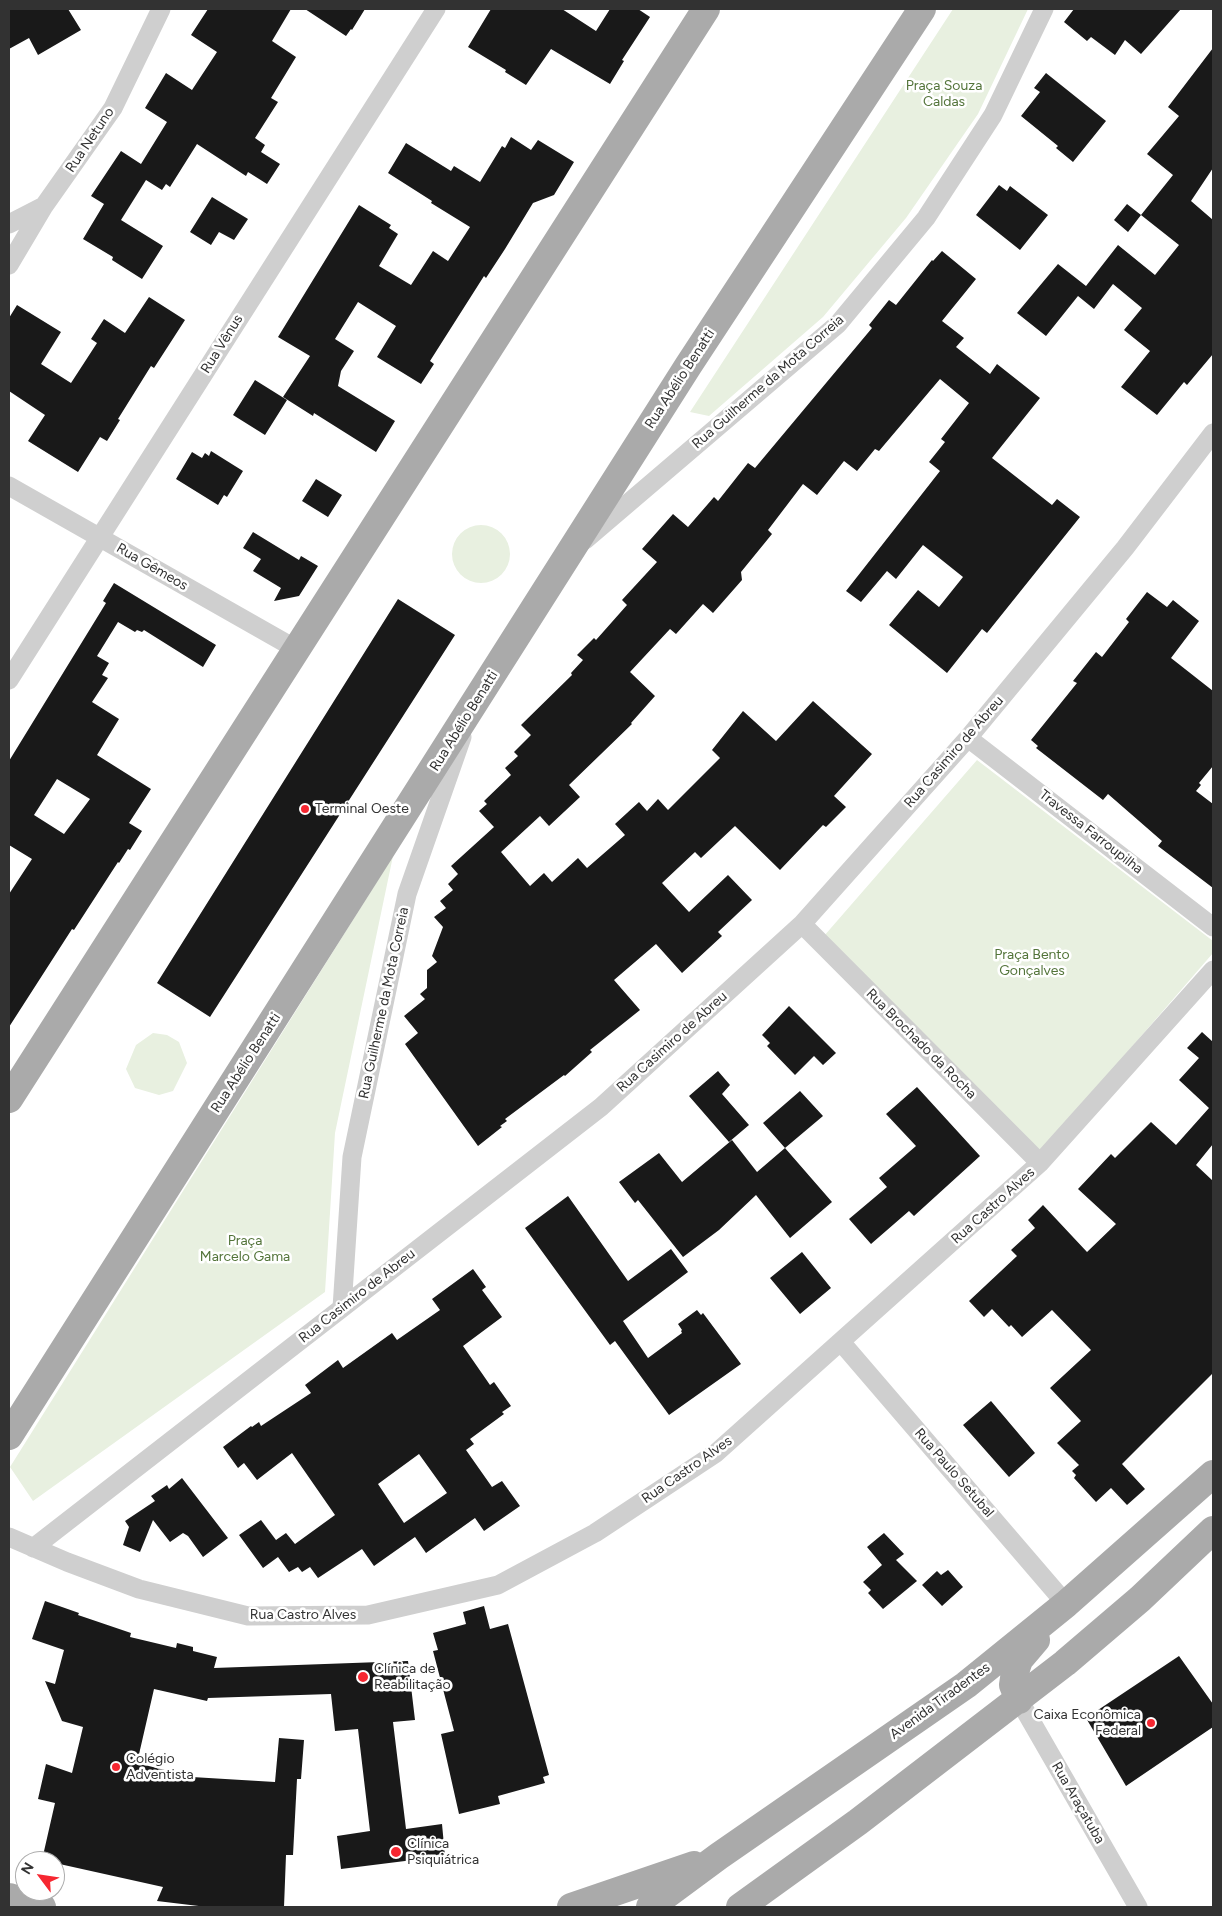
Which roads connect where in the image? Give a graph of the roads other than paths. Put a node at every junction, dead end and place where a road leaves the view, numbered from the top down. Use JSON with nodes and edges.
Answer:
{"nodes":[{"id":1,"x":162,"y":9,"type":"edge"},
{"id":2,"x":436,"y":9,"type":"edge"},
{"id":3,"x":706,"y":9,"type":"edge"},
{"id":4,"x":922,"y":9,"type":"edge"},
{"id":5,"x":1044,"y":9,"type":"edge"},
{"id":6,"x":44,"y":206,"type":"junction"},
{"id":7,"x":9,"y":224,"type":"edge"},
{"id":8,"x":9,"y":265,"type":"edge"},
{"id":9,"x":1213,"y":434,"type":"edge"},
{"id":10,"x":9,"y":486,"type":"edge"},
{"id":11,"x":100,"y":538,"type":"junction"},
{"id":12,"x":571,"y":552,"type":"junction"},
{"id":13,"x":296,"y":649,"type":"junction"},
{"id":14,"x":9,"y":680,"type":"edge"},
{"id":15,"x":472,"y":708,"type":"junction"},
{"id":16,"x":968,"y":738,"type":"junction"},
{"id":17,"x":802,"y":924,"type":"junction"},
{"id":18,"x":1213,"y":926,"type":"edge"},
{"id":19,"x":1213,"y":970,"type":"edge"},
{"id":20,"x":9,"y":1098,"type":"edge"},
{"id":21,"x":1040,"y":1163,"type":"junction"},
{"id":22,"x":342,"y":1308,"type":"junction"},
{"id":23,"x":841,"y":1342,"type":"junction"},
{"id":24,"x":9,"y":1436,"type":"edge"},
{"id":25,"x":1213,"y":1474,"type":"edge"},
{"id":26,"x":1213,"y":1530,"type":"edge"},
{"id":27,"x":9,"y":1537,"type":"edge"},
{"id":28,"x":33,"y":1548,"type":"junction"},
{"id":29,"x":1066,"y":1604,"type":"junction"},
{"id":30,"x":1018,"y":1700,"type":"junction"},
{"id":31,"x":719,"y":1856,"type":"junction"},
{"id":32,"x":9,"y":1897,"type":"edge"},
{"id":33,"x":42,"y":1907,"type":"edge"},
{"id":34,"x":570,"y":1907,"type":"edge"},
{"id":35,"x":650,"y":1907,"type":"edge"},
{"id":36,"x":740,"y":1907,"type":"edge"},
{"id":37,"x":1138,"y":1907,"type":"edge"}],
"edges":[{"from":1,"to":6,"type":"street","name":"Rua Netuno"},
{"from":2,"to":11,"type":"street","name":"Rua Vênus"},
{"from":3,"to":13,"type":"main road"},
{"from":4,"to":12,"type":"main road","name":"Rua Abélio Benatti"},
{"from":5,"to":12,"type":"street","name":"Rua Guilherme da Mota Correia"},
{"from":6,"to":7,"type":"street"},
{"from":6,"to":8,"type":"street","name":"Rua Netuno"},
{"from":9,"to":16,"type":"street","name":"Rua Casimiro de Abreu"},
{"from":10,"to":11,"type":"street","name":"Rua Gêmeos"},
{"from":11,"to":13,"type":"street","name":"Rua Gêmeos"},
{"from":11,"to":14,"type":"street","name":"Rua Vênus"},
{"from":12,"to":15,"type":"main road","name":"Rua Abélio Benatti"},
{"from":13,"to":20,"type":"main road"},
{"from":15,"to":22,"type":"street","name":"Rua Guilherme da Mota Correia"},
{"from":15,"to":24,"type":"main road","name":"Rua Abélio Benatti"},
{"from":16,"to":17,"type":"street","name":"Rua Casimiro de Abreu"},
{"from":16,"to":18,"type":"street","name":"Travessa Farroupilha"},
{"from":17,"to":21,"type":"street","name":"Rua Brochado da Rocha"},
{"from":17,"to":22,"type":"street","name":"Rua Casimiro de Abreu"},
{"from":19,"to":21,"type":"street","name":"Rua Castro Alves"},
{"from":21,"to":23,"type":"street","name":"Rua Castro Alves"},
{"from":22,"to":28,"type":"street","name":"Rua Casimiro de Abreu"},
{"from":23,"to":28,"type":"street","name":"Rua Castro Alves"},
{"from":23,"to":29,"type":"street","name":"Rua Paulo Setubal"},
{"from":25,"to":29,"type":"main road","name":"Avenida Tiradentes"},
{"from":26,"to":30,"type":"main road"},
{"from":27,"to":28,"type":"street","name":"Rua Castro Alves"},
{"from":29,"to":30,"type":"main road"},
{"from":29,"to":31,"type":"main road","name":"Avenida Tiradentes"},
{"from":30,"to":36,"type":"main road"},
{"from":30,"to":37,"type":"street","name":"Rua Araçatuba"},
{"from":31,"to":34,"type":"main road"},
{"from":31,"to":35,"type":"main road","name":"Avenida Tiradentes"},
{"from":32,"to":33,"type":"main road"}]}
